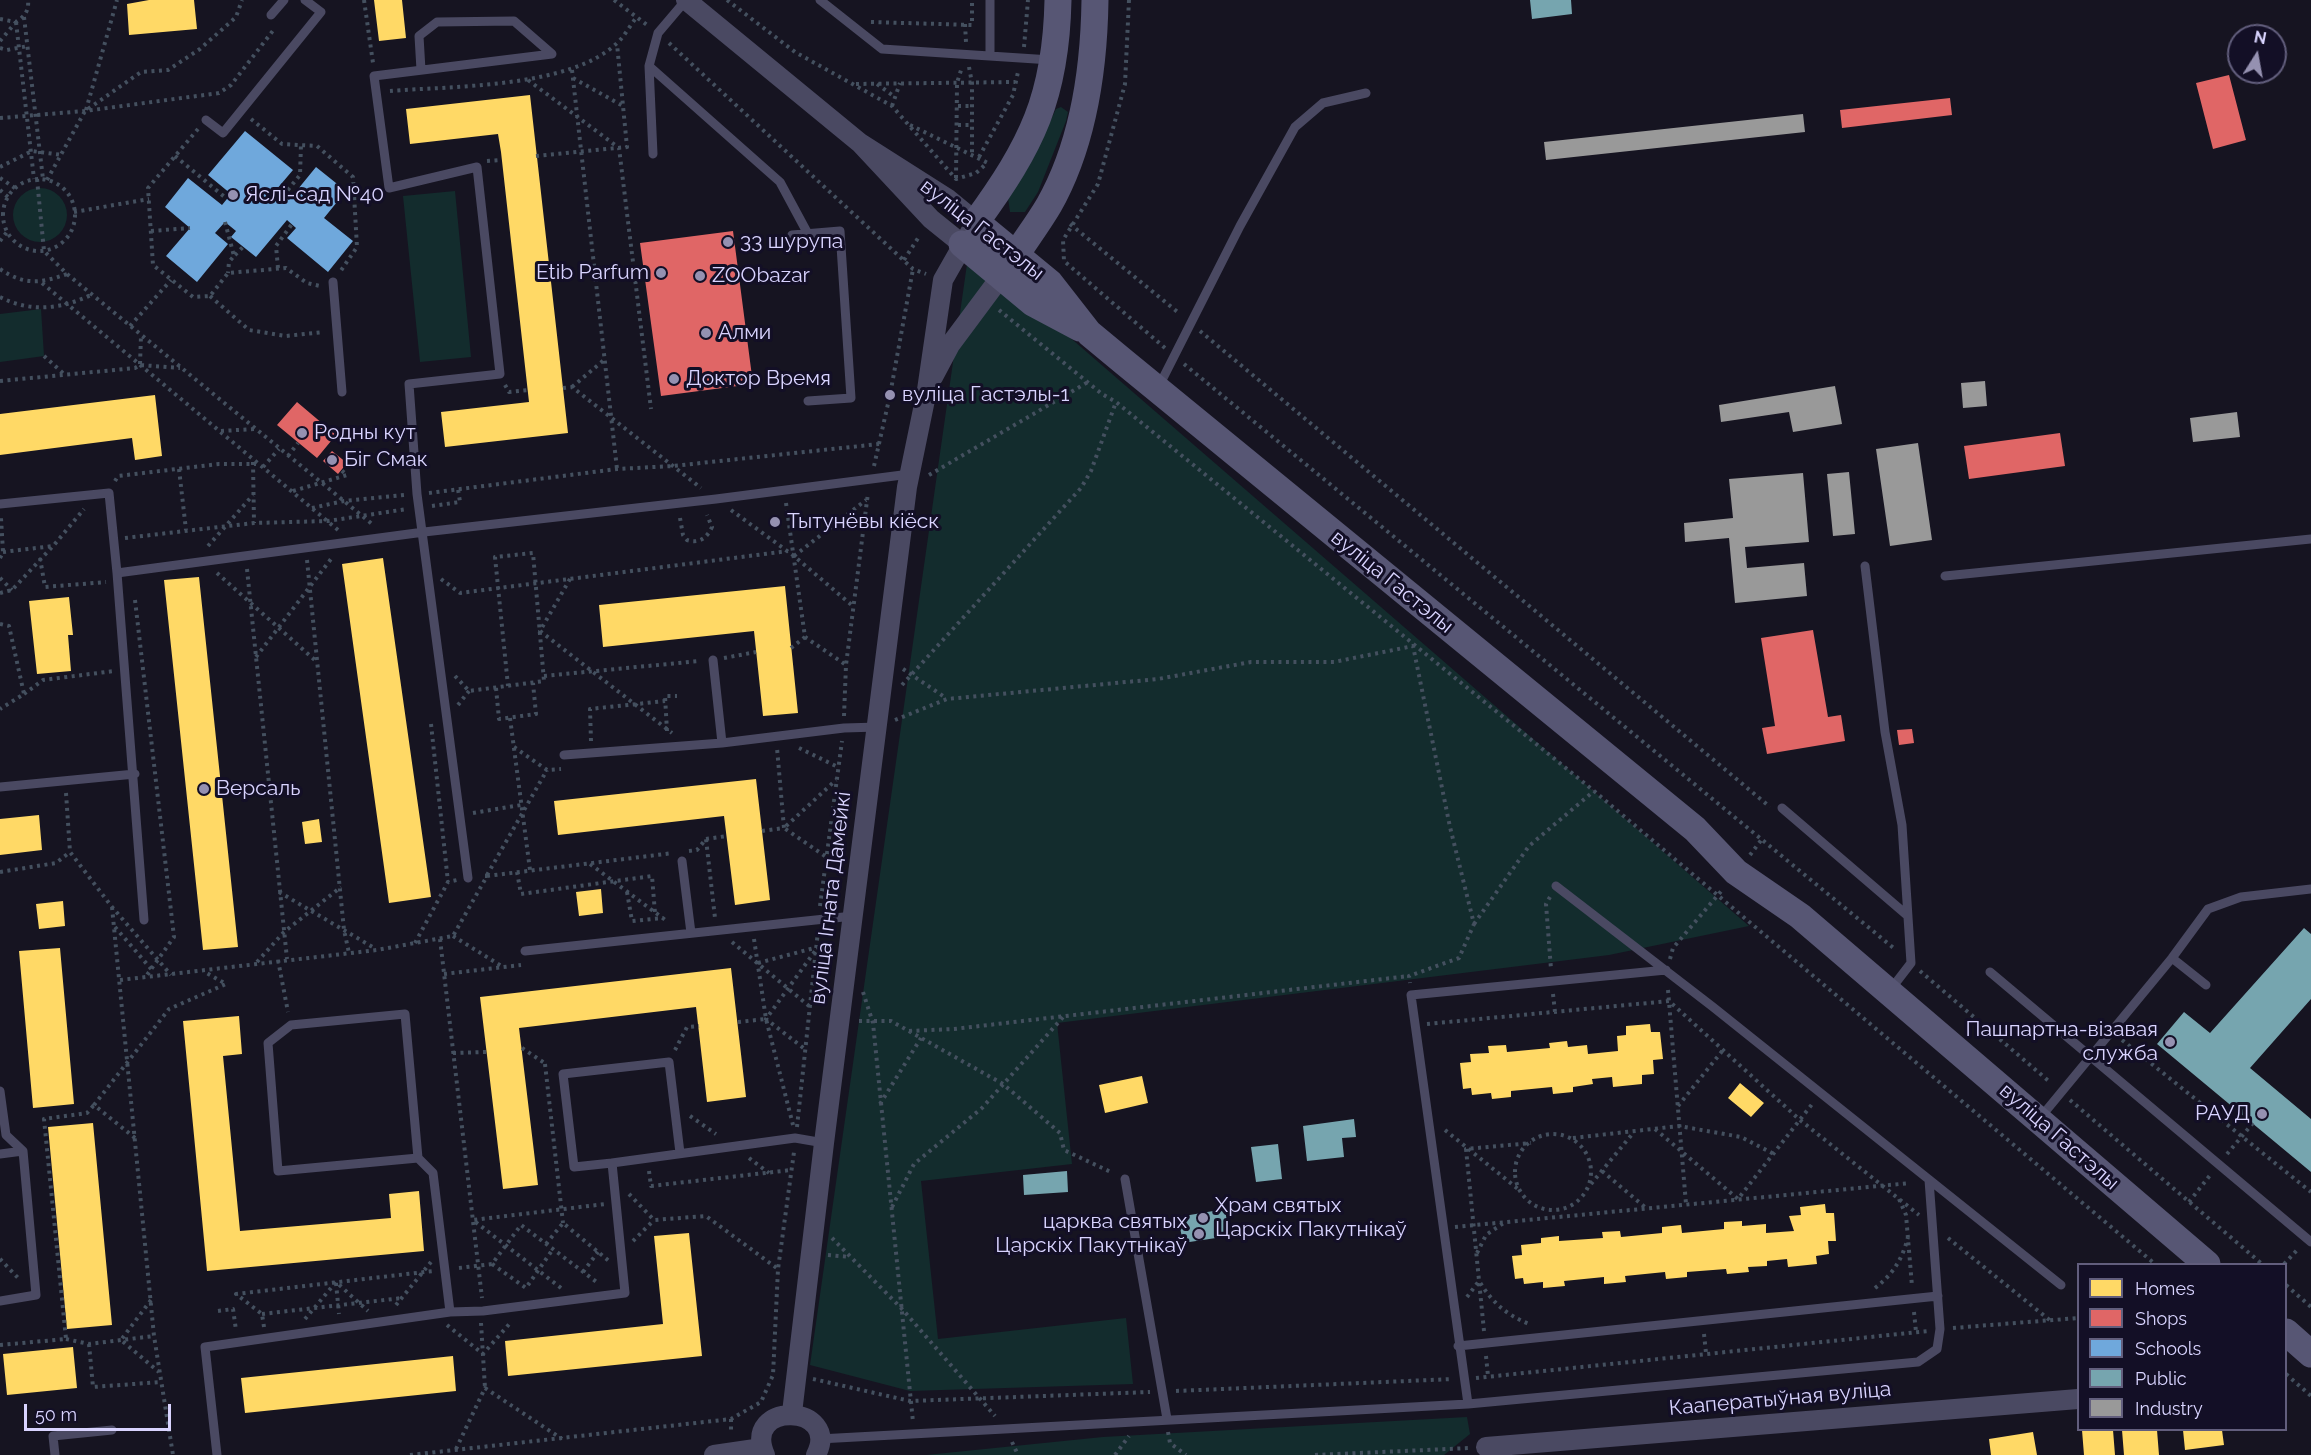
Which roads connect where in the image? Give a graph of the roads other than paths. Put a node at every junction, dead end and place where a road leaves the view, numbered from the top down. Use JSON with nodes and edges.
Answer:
{"nodes":[{"id":1,"x":284,"y":0,"type":"edge"},
{"id":2,"x":305,"y":0,"type":"edge"},
{"id":3,"x":686,"y":0,"type":"edge"},
{"id":4,"x":820,"y":0,"type":"edge"},
{"id":5,"x":990,"y":0,"type":"edge"},
{"id":6,"x":1058,"y":0,"type":"edge"},
{"id":7,"x":1095,"y":0,"type":"edge"},
{"id":8,"x":271,"y":15,"type":"road end"},
{"id":9,"x":990,"y":56,"type":"junction"},
{"id":10,"x":1054,"y":60,"type":"junction"},
{"id":11,"x":649,"y":66,"type":"junction"},
{"id":12,"x":421,"y":69,"type":"junction"},
{"id":13,"x":1366,"y":93,"type":"dead end"},
{"id":14,"x":206,"y":120,"type":"road end"},
{"id":15,"x":860,"y":143,"type":"junction"},
{"id":16,"x":653,"y":154,"type":"dead end"},
{"id":17,"x":969,"y":233,"type":"junction"},
{"id":18,"x":808,"y":234,"type":"junction"},
{"id":19,"x":792,"y":235,"type":"dead end"},
{"id":20,"x":1009,"y":266,"type":"junction"},
{"id":21,"x":333,"y":282,"type":"road end"},
{"id":22,"x":927,"y":390,"type":"junction"},
{"id":23,"x":1157,"y":390,"type":"junction"},
{"id":24,"x":342,"y":392,"type":"dead end"},
{"id":25,"x":808,"y":401,"type":"dead end"},
{"id":26,"x":909,"y":481,"type":"junction"},
{"id":27,"x":0,"y":504,"type":"edge"},
{"id":28,"x":424,"y":532,"type":"junction"},
{"id":29,"x":2311,"y":539,"type":"edge"},
{"id":30,"x":1864,"y":566,"type":"dead end"},
{"id":31,"x":1945,"y":576,"type":"dead end"},
{"id":32,"x":118,"y":577,"type":"junction"},
{"id":33,"x":714,"y":660,"type":"road end"},
{"id":34,"x":878,"y":722,"type":"junction"},
{"id":35,"x":722,"y":743,"type":"junction"},
{"id":36,"x":564,"y":754,"type":"dead end"},
{"id":37,"x":135,"y":774,"type":"junction"},
{"id":38,"x":0,"y":787,"type":"edge"},
{"id":39,"x":1782,"y":808,"type":"road end"},
{"id":40,"x":682,"y":861,"type":"dead end"},
{"id":41,"x":468,"y":878,"type":"road end"},
{"id":42,"x":1556,"y":886,"type":"road end"},
{"id":43,"x":2311,"y":889,"type":"edge"},
{"id":44,"x":853,"y":916,"type":"junction"},
{"id":45,"x":1908,"y":916,"type":"junction"},
{"id":46,"x":144,"y":920,"type":"dead end"},
{"id":47,"x":688,"y":934,"type":"junction"},
{"id":48,"x":525,"y":951,"type":"dead end"},
{"id":49,"x":2172,"y":958,"type":"junction"},
{"id":50,"x":1666,"y":970,"type":"junction"},
{"id":51,"x":1990,"y":972,"type":"dead end"},
{"id":52,"x":2206,"y":985,"type":"dead end"},
{"id":53,"x":1890,"y":991,"type":"junction"},
{"id":54,"x":2091,"y":1057,"type":"junction"},
{"id":55,"x":0,"y":1091,"type":"edge"},
{"id":56,"x":2039,"y":1120,"type":"junction"},
{"id":57,"x":824,"y":1143,"type":"junction"},
{"id":58,"x":23,"y":1151,"type":"junction"},
{"id":59,"x":680,"y":1153,"type":"junction"},
{"id":60,"x":0,"y":1154,"type":"edge"},
{"id":61,"x":418,"y":1158,"type":"junction"},
{"id":62,"x":612,"y":1163,"type":"junction"},
{"id":63,"x":1125,"y":1179,"type":"road end"},
{"id":64,"x":1929,"y":1180,"type":"junction"},
{"id":65,"x":2311,"y":1242,"type":"edge"},
{"id":66,"x":2206,"y":1263,"type":"edge"},
{"id":67,"x":2061,"y":1286,"type":"dead end"},
{"id":68,"x":1938,"y":1296,"type":"junction"},
{"id":69,"x":0,"y":1301,"type":"edge"},
{"id":70,"x":450,"y":1312,"type":"junction"},
{"id":71,"x":1458,"y":1346,"type":"junction"},
{"id":72,"x":2077,"y":1399,"type":"edge"},
{"id":73,"x":1468,"y":1404,"type":"junction"},
{"id":74,"x":792,"y":1413,"type":"junction"},
{"id":75,"x":1167,"y":1419,"type":"junction"},
{"id":76,"x":112,"y":1430,"type":"dead end"},
{"id":77,"x":817,"y":1447,"type":"edge"},
{"id":78,"x":764,"y":1451,"type":"edge"},
{"id":79,"x":1480,"y":1451,"type":"edge"},
{"id":80,"x":55,"y":1455,"type":"edge"},
{"id":81,"x":217,"y":1455,"type":"edge"},
{"id":82,"x":714,"y":1455,"type":"edge"}],
"edges":[{"from":1,"to":8,"type":"lane"},
{"from":2,"to":14,"type":"lane"},
{"from":3,"to":11,"type":"lane"},
{"from":3,"to":15,"type":"street","name":"вуліца Гастэлы"},
{"from":4,"to":9,"type":"lane"},
{"from":5,"to":9,"type":"lane"},
{"from":6,"to":10,"type":"main road"},
{"from":7,"to":20,"type":"main road"},
{"from":9,"to":10,"type":"lane"},
{"from":10,"to":17,"type":"main road"},
{"from":11,"to":16,"type":"lane"},
{"from":11,"to":18,"type":"lane"},
{"from":12,"to":12,"type":"lane"},
{"from":12,"to":28,"type":"lane"},
{"from":13,"to":23,"type":"lane"},
{"from":15,"to":17,"type":"street","name":"вуліца Гастэлы"},
{"from":15,"to":17,"type":"street","name":"вуліца Гастэлы"},
{"from":17,"to":20,"type":"main road","name":"вуліца Гастэлы"},
{"from":17,"to":22,"type":"street","name":"вуліца Ігната Дамейкі"},
{"from":18,"to":19,"type":"lane"},
{"from":18,"to":25,"type":"lane"},
{"from":20,"to":22,"type":"street","name":"вуліца Ігната Дамейкі"},
{"from":20,"to":23,"type":"main road","name":"вуліца Гастэлы"},
{"from":21,"to":24,"type":"lane"},
{"from":22,"to":26,"type":"street","name":"вуліца Ігната Дамейкі"},
{"from":23,"to":53,"type":"main road","name":"вуліца Гастэлы"},
{"from":26,"to":28,"type":"lane"},
{"from":26,"to":34,"type":"street","name":"вуліца Ігната Дамейкі"},
{"from":27,"to":32,"type":"lane"},
{"from":28,"to":32,"type":"lane"},
{"from":28,"to":41,"type":"lane"},
{"from":29,"to":31,"type":"lane"},
{"from":30,"to":45,"type":"lane"},
{"from":32,"to":37,"type":"lane"},
{"from":33,"to":35,"type":"lane"},
{"from":34,"to":35,"type":"lane"},
{"from":34,"to":44,"type":"street","name":"вуліца Ігната Дамейкі"},
{"from":35,"to":36,"type":"lane"},
{"from":37,"to":38,"type":"lane"},
{"from":37,"to":46,"type":"lane"},
{"from":39,"to":45,"type":"lane"},
{"from":40,"to":47,"type":"lane"},
{"from":42,"to":50,"type":"lane"},
{"from":43,"to":49,"type":"lane"},
{"from":44,"to":47,"type":"lane"},
{"from":44,"to":57,"type":"street","name":"вуліца Ігната Дамейкі"},
{"from":45,"to":53,"type":"lane"},
{"from":47,"to":48,"type":"lane"},
{"from":49,"to":52,"type":"lane"},
{"from":49,"to":54,"type":"lane"},
{"from":50,"to":64,"type":"lane"},
{"from":50,"to":71,"type":"lane"},
{"from":51,"to":54,"type":"lane"},
{"from":53,"to":56,"type":"main road","name":"вуліца Гастэлы"},
{"from":54,"to":56,"type":"lane"},
{"from":54,"to":65,"type":"lane"},
{"from":55,"to":58,"type":"lane"},
{"from":56,"to":66,"type":"main road","name":"вуліца Гастэлы"},
{"from":57,"to":59,"type":"lane"},
{"from":57,"to":74,"type":"street","name":"вуліца Ігната Дамейкі"},
{"from":58,"to":60,"type":"lane"},
{"from":58,"to":69,"type":"lane"},
{"from":59,"to":62,"type":"lane"},
{"from":59,"to":62,"type":"lane"},
{"from":61,"to":61,"type":"lane"},
{"from":61,"to":70,"type":"lane"},
{"from":62,"to":70,"type":"lane"},
{"from":63,"to":75,"type":"lane"},
{"from":64,"to":67,"type":"lane"},
{"from":64,"to":68,"type":"lane"},
{"from":68,"to":71,"type":"lane"},
{"from":68,"to":73,"type":"lane"},
{"from":70,"to":81,"type":"lane"},
{"from":71,"to":73,"type":"lane"},
{"from":72,"to":79,"type":"street","name":"Кааператыўная вуліца"},
{"from":73,"to":75,"type":"lane"},
{"from":74,"to":77,"type":"street"},
{"from":74,"to":78,"type":"street"},
{"from":75,"to":77,"type":"lane"},
{"from":76,"to":80,"type":"lane"},
{"from":78,"to":82,"type":"street"}]}
